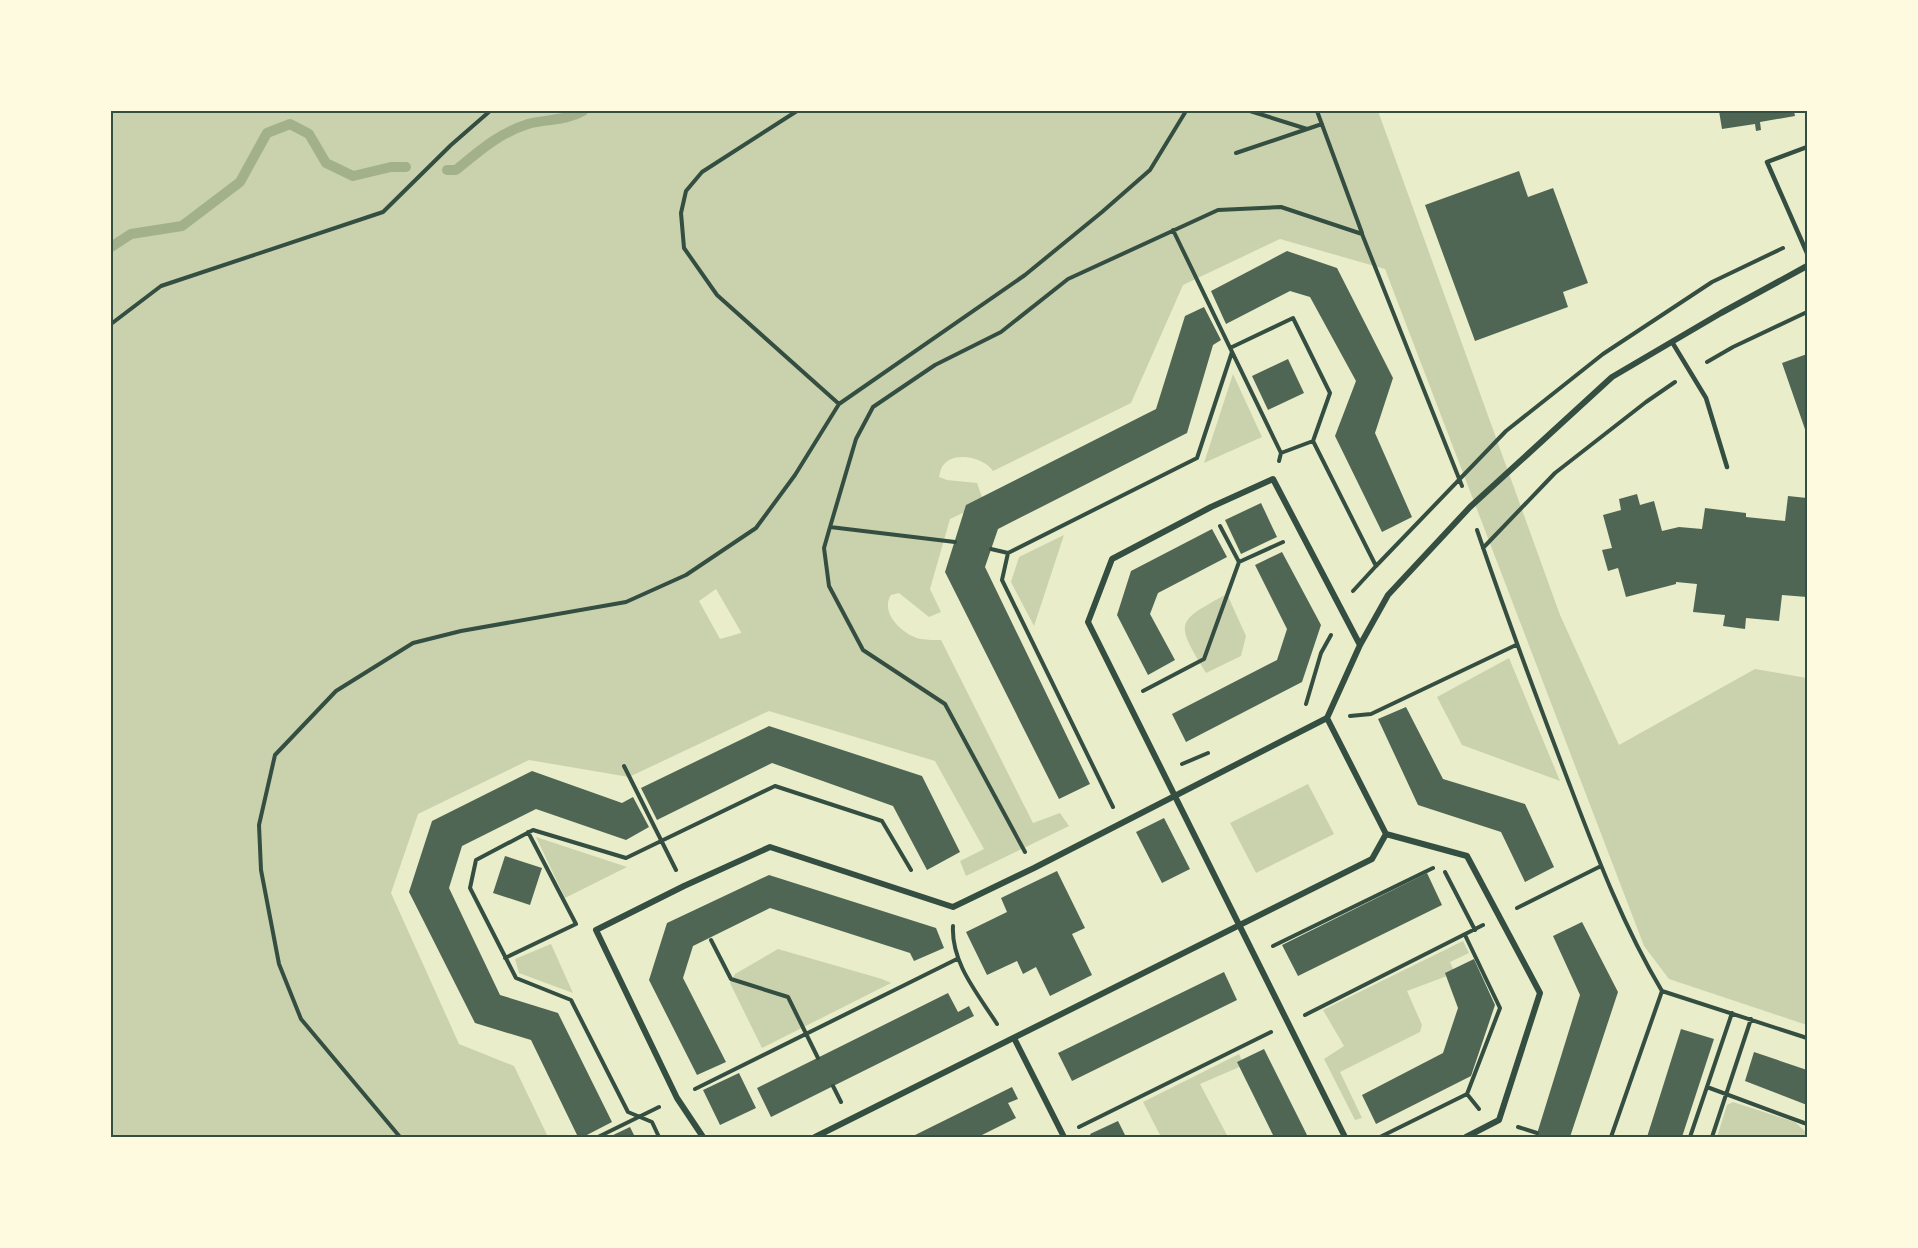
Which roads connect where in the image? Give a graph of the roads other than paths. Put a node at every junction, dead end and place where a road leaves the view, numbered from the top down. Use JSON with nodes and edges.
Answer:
{"nodes":[{"id":1,"x":1807,"y":147,"type":"edge"},
{"id":2,"x":1807,"y":253,"type":"edge"},
{"id":3,"x":1807,"y":266,"type":"edge"},
{"id":4,"x":1672,"y":342,"type":"junction"},
{"id":5,"x":1727,"y":467,"type":"dead end"},
{"id":6,"x":1360,"y":645,"type":"junction"},
{"id":7,"x":1327,"y":718,"type":"junction"},
{"id":8,"x":1173,"y":796,"type":"junction"},
{"id":9,"x":1386,"y":834,"type":"junction"},
{"id":10,"x":1240,"y":926,"type":"junction"},
{"id":11,"x":1011,"y":1040,"type":"junction"},
{"id":12,"x":1063,"y":1136,"type":"edge"},
{"id":13,"x":703,"y":1137,"type":"edge"},
{"id":14,"x":815,"y":1137,"type":"edge"},
{"id":15,"x":1345,"y":1137,"type":"edge"},
{"id":16,"x":1466,"y":1137,"type":"edge"}],
"edges":[{"from":1,"to":2,"type":"lane"},
{"from":3,"to":4,"type":"street"},
{"from":4,"to":5,"type":"lane"},
{"from":4,"to":6,"type":"street"},
{"from":6,"to":7,"type":"street"},
{"from":6,"to":8,"type":"street"},
{"from":7,"to":8,"type":"street"},
{"from":7,"to":9,"type":"street"},
{"from":8,"to":10,"type":"street"},
{"from":8,"to":13,"type":"street"},
{"from":9,"to":10,"type":"street"},
{"from":9,"to":16,"type":"street"},
{"from":10,"to":11,"type":"street"},
{"from":10,"to":15,"type":"street"},
{"from":11,"to":12,"type":"street"},
{"from":11,"to":14,"type":"street"}]}
